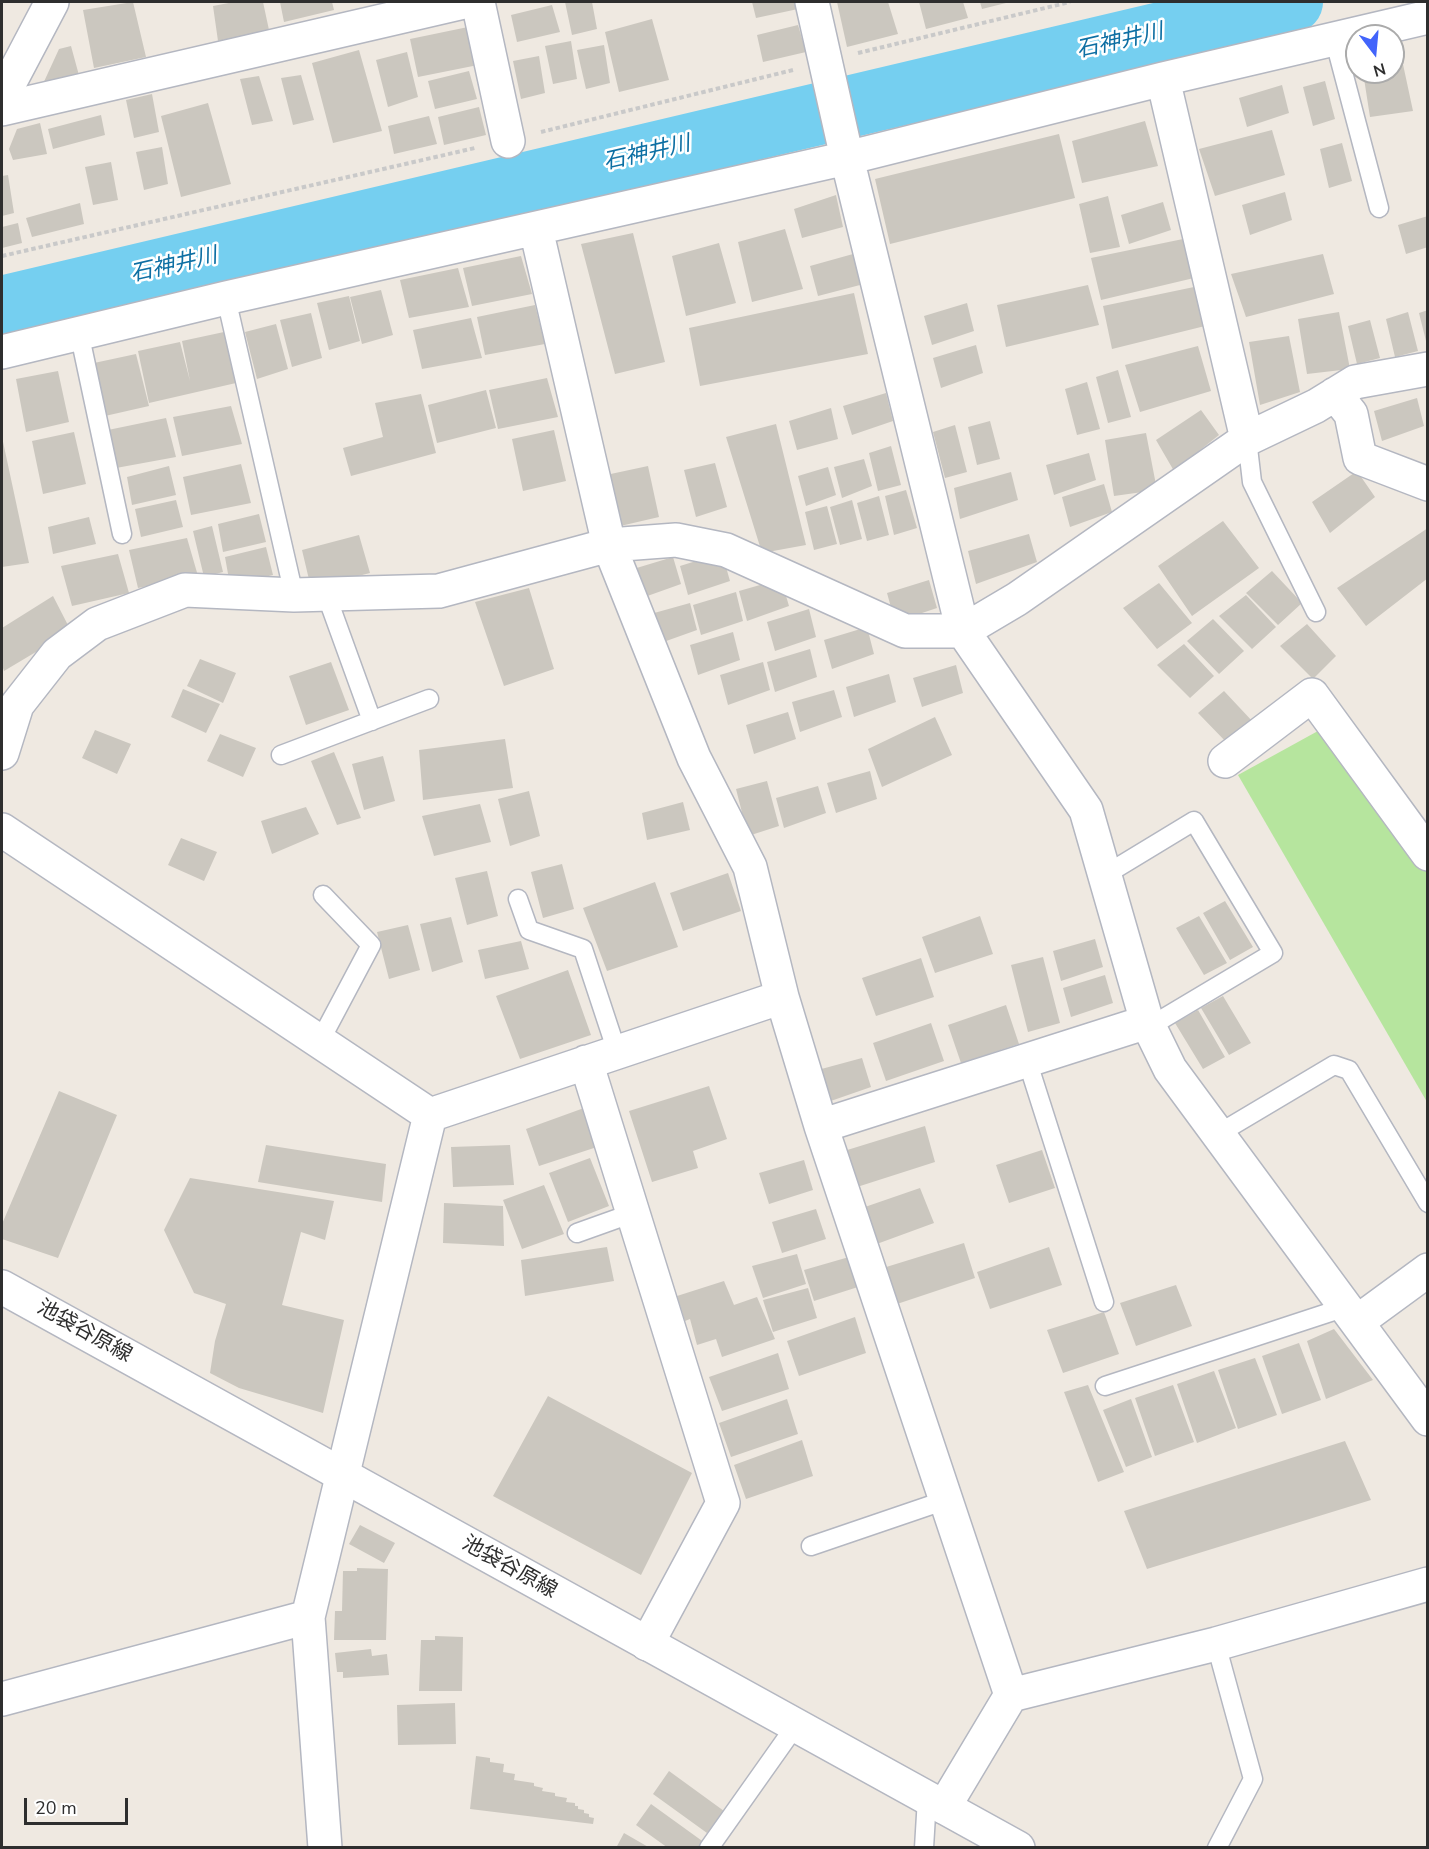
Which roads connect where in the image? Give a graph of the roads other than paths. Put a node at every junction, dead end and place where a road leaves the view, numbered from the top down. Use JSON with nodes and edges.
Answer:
{"nodes":[{"id":1,"x":52,"y":2,"type":"edge"},
{"id":2,"x":464,"y":2,"type":"edge"},
{"id":3,"x":478,"y":2,"type":"edge"},
{"id":4,"x":812,"y":2,"type":"edge"},
{"id":5,"x":1428,"y":17,"type":"edge"},
{"id":6,"x":1334,"y":38,"type":"junction"},
{"id":7,"x":1163,"y":79,"type":"junction"},
{"id":8,"x":2,"y":97,"type":"edge"},
{"id":9,"x":2,"y":109,"type":"edge"},
{"id":10,"x":508,"y":141,"type":"dead end"},
{"id":11,"x":845,"y":147,"type":"junction"},
{"id":12,"x":1379,"y":207,"type":"dead end"},
{"id":13,"x":536,"y":229,"type":"junction"},
{"id":14,"x":226,"y":298,"type":"junction"},
{"id":15,"x":79,"y":332,"type":"junction"},
{"id":16,"x":2,"y":352,"type":"edge"},
{"id":17,"x":1428,"y":369,"type":"edge"},
{"id":18,"x":1335,"y":394,"type":"junction"},
{"id":19,"x":1247,"y":439,"type":"junction"},
{"id":20,"x":1428,"y":484,"type":"edge"},
{"id":21,"x":122,"y":534,"type":"dead end"},
{"id":22,"x":609,"y":545,"type":"junction"},
{"id":23,"x":326,"y":594,"type":"junction"},
{"id":24,"x":294,"y":595,"type":"junction"},
{"id":25,"x":1316,"y":612,"type":"dead end"},
{"id":26,"x":963,"y":631,"type":"junction"},
{"id":27,"x":429,"y":699,"type":"dead end"},
{"id":28,"x":372,"y":721,"type":"junction"},
{"id":29,"x":2,"y":753,"type":"edge"},
{"id":30,"x":281,"y":756,"type":"dead end"},
{"id":31,"x":1225,"y":761,"type":"dead end"},
{"id":32,"x":2,"y":830,"type":"edge"},
{"id":33,"x":1428,"y":854,"type":"edge"},
{"id":34,"x":1105,"y":874,"type":"junction"},
{"id":35,"x":323,"y":895,"type":"dead end"},
{"id":36,"x":518,"y":899,"type":"dead end"},
{"id":37,"x":783,"y":997,"type":"junction"},
{"id":38,"x":1148,"y":1024,"type":"junction"},
{"id":39,"x":320,"y":1041,"type":"junction"},
{"id":40,"x":617,"y":1052,"type":"junction"},
{"id":41,"x":1027,"y":1060,"type":"junction"},
{"id":42,"x":586,"y":1062,"type":"junction"},
{"id":43,"x":430,"y":1115,"type":"junction"},
{"id":44,"x":821,"y":1126,"type":"junction"},
{"id":45,"x":1218,"y":1134,"type":"junction"},
{"id":46,"x":1428,"y":1203,"type":"edge"},
{"id":47,"x":633,"y":1213,"type":"junction"},
{"id":48,"x":577,"y":1233,"type":"dead end"},
{"id":49,"x":1428,"y":1270,"type":"edge"},
{"id":50,"x":2,"y":1287,"type":"edge"},
{"id":51,"x":1104,"y":1302,"type":"dead end"},
{"id":52,"x":1352,"y":1315,"type":"junction"},
{"id":53,"x":1105,"y":1386,"type":"dead end"},
{"id":54,"x":1428,"y":1419,"type":"edge"},
{"id":55,"x":343,"y":1476,"type":"junction"},
{"id":56,"x":946,"y":1500,"type":"junction"},
{"id":57,"x":812,"y":1546,"type":"dead end"},
{"id":58,"x":1428,"y":1584,"type":"edge"},
{"id":59,"x":308,"y":1617,"type":"junction"},
{"id":60,"x":647,"y":1644,"type":"junction"},
{"id":61,"x":1216,"y":1644,"type":"junction"},
{"id":62,"x":1011,"y":1695,"type":"junction"},
{"id":63,"x":2,"y":1699,"type":"edge"},
{"id":64,"x":796,"y":1725,"type":"junction"},
{"id":65,"x":936,"y":1803,"type":"junction"},
{"id":66,"x":710,"y":1847,"type":"edge"},
{"id":67,"x":325,"y":1848,"type":"edge"},
{"id":68,"x":924,"y":1848,"type":"edge"},
{"id":69,"x":1018,"y":1848,"type":"edge"},
{"id":70,"x":1217,"y":1848,"type":"edge"}],
"edges":[{"from":1,"to":8,"type":"street"},
{"from":2,"to":9,"type":"street"},
{"from":3,"to":10,"type":"street"},
{"from":4,"to":11,"type":"street"},
{"from":5,"to":6,"type":"street"},
{"from":6,"to":7,"type":"street"},
{"from":6,"to":12,"type":"lane"},
{"from":7,"to":11,"type":"street"},
{"from":7,"to":19,"type":"street"},
{"from":11,"to":13,"type":"street"},
{"from":11,"to":26,"type":"street"},
{"from":13,"to":14,"type":"street"},
{"from":13,"to":22,"type":"street"},
{"from":14,"to":15,"type":"street"},
{"from":14,"to":24,"type":"lane"},
{"from":15,"to":16,"type":"street"},
{"from":15,"to":21,"type":"lane"},
{"from":17,"to":18,"type":"street"},
{"from":18,"to":19,"type":"street"},
{"from":18,"to":20,"type":"street"},
{"from":19,"to":25,"type":"lane"},
{"from":19,"to":26,"type":"street"},
{"from":22,"to":23,"type":"street"},
{"from":22,"to":26,"type":"street"},
{"from":22,"to":37,"type":"street"},
{"from":23,"to":24,"type":"street"},
{"from":23,"to":28,"type":"lane"},
{"from":24,"to":29,"type":"street"},
{"from":26,"to":34,"type":"street"},
{"from":27,"to":28,"type":"lane"},
{"from":28,"to":30,"type":"lane"},
{"from":31,"to":33,"type":"street"},
{"from":32,"to":39,"type":"street"},
{"from":34,"to":38,"type":"street"},
{"from":34,"to":38,"type":"lane"},
{"from":35,"to":39,"type":"lane"},
{"from":36,"to":40,"type":"lane"},
{"from":37,"to":40,"type":"street"},
{"from":37,"to":44,"type":"street"},
{"from":38,"to":41,"type":"street"},
{"from":38,"to":45,"type":"street"},
{"from":39,"to":43,"type":"street"},
{"from":40,"to":42,"type":"street"},
{"from":41,"to":44,"type":"street"},
{"from":41,"to":51,"type":"lane"},
{"from":42,"to":43,"type":"street"},
{"from":42,"to":47,"type":"street"},
{"from":43,"to":55,"type":"street"},
{"from":44,"to":56,"type":"street"},
{"from":45,"to":46,"type":"lane"},
{"from":45,"to":52,"type":"street"},
{"from":47,"to":48,"type":"lane"},
{"from":47,"to":60,"type":"street"},
{"from":49,"to":52,"type":"street"},
{"from":50,"to":55,"type":"street","name":"池袋谷原線"},
{"from":52,"to":53,"type":"lane"},
{"from":52,"to":54,"type":"street"},
{"from":55,"to":59,"type":"street"},
{"from":55,"to":60,"type":"street","name":"池袋谷原線"},
{"from":56,"to":57,"type":"lane"},
{"from":56,"to":62,"type":"street"},
{"from":58,"to":61,"type":"street"},
{"from":59,"to":63,"type":"street"},
{"from":59,"to":67,"type":"street"},
{"from":60,"to":64,"type":"street","name":"池袋谷原線"},
{"from":61,"to":62,"type":"street"},
{"from":61,"to":70,"type":"lane"},
{"from":62,"to":65,"type":"street"},
{"from":64,"to":65,"type":"street","name":"池袋谷原線"},
{"from":64,"to":66,"type":"lane"},
{"from":65,"to":68,"type":"lane"},
{"from":65,"to":69,"type":"street","name":"池袋谷原線"}]}
